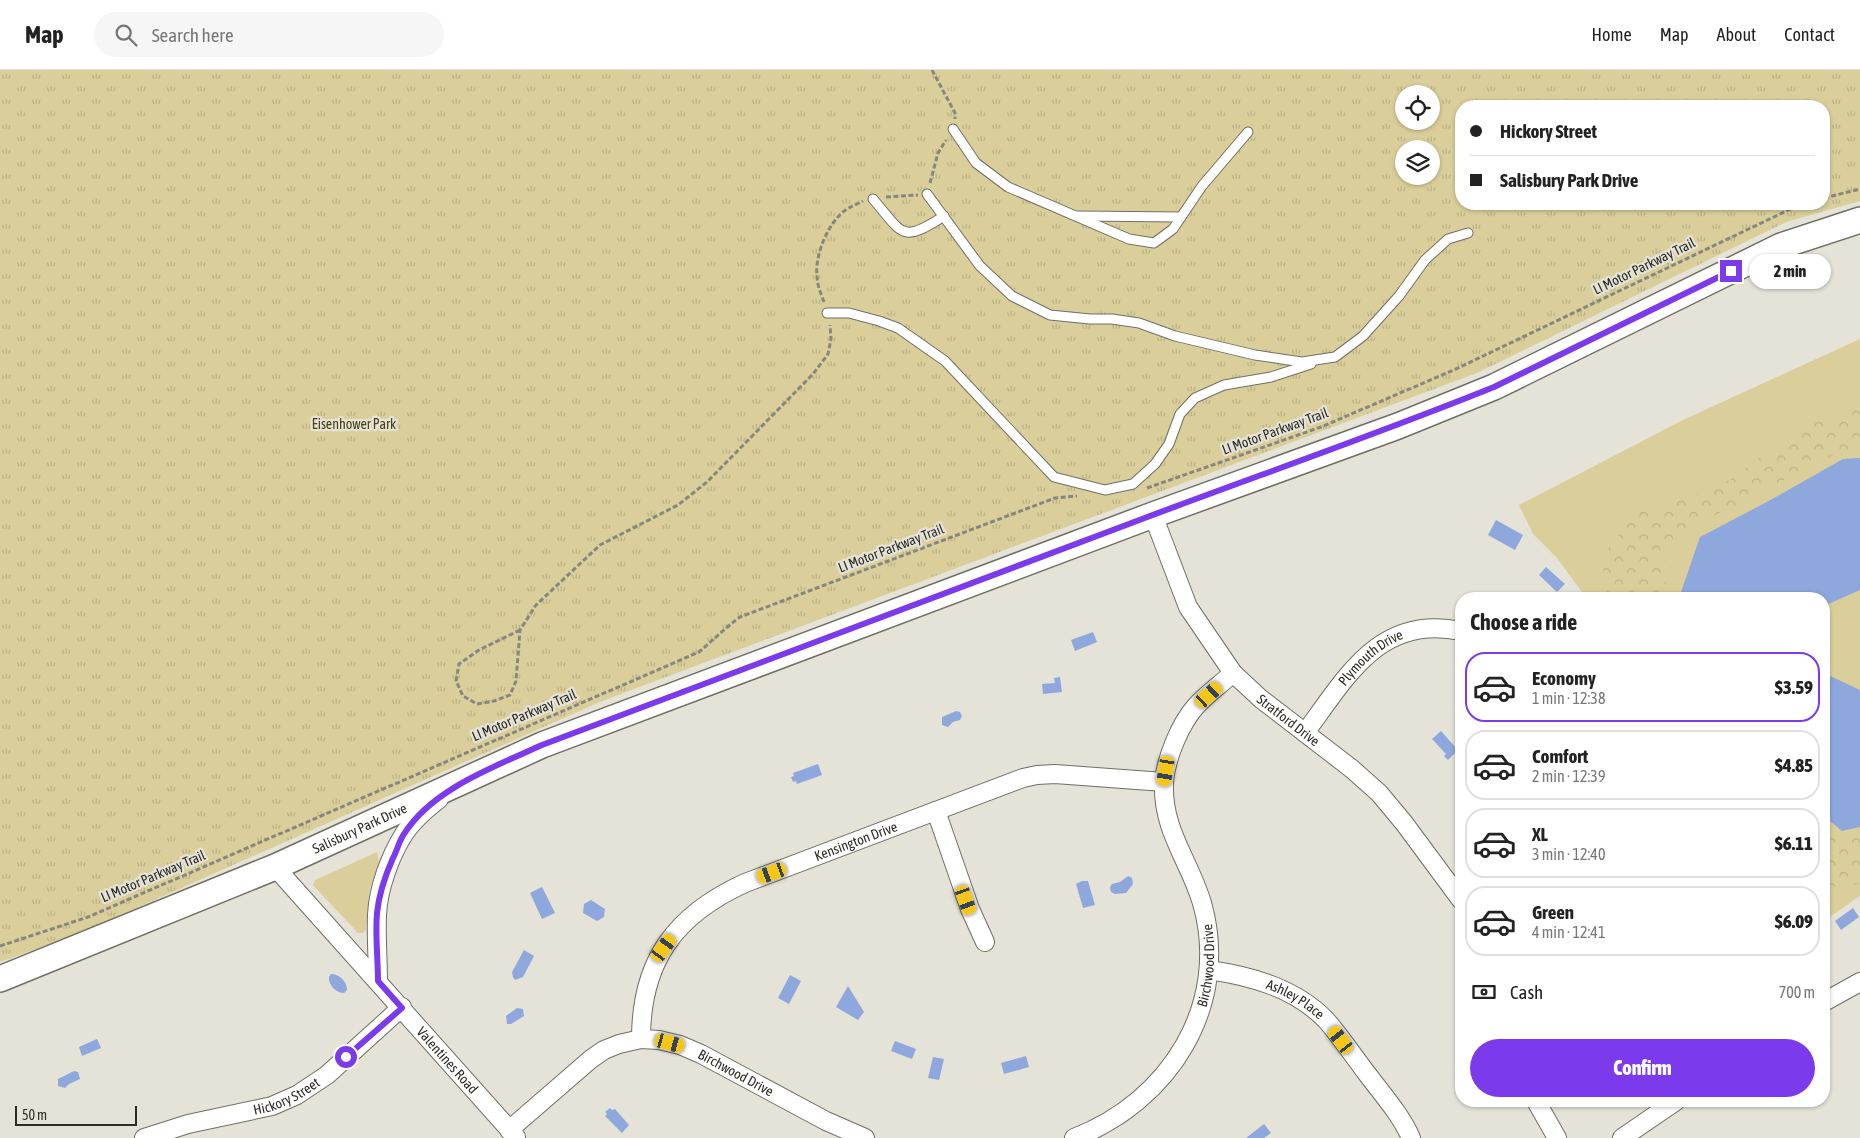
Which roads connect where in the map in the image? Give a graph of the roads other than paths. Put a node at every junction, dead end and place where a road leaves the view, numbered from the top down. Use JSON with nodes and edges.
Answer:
{"nodes":[{"id":1,"x":953,"y":129,"type":"road end"},
{"id":2,"x":1248,"y":132,"type":"dead end"},
{"id":3,"x":927,"y":194,"type":"road end"},
{"id":4,"x":873,"y":199,"type":"road end"},
{"id":5,"x":944,"y":216,"type":"junction"},
{"id":6,"x":1073,"y":216,"type":"junction"},
{"id":7,"x":1181,"y":217,"type":"junction"},
{"id":8,"x":1860,"y":220,"type":"edge"},
{"id":9,"x":1468,"y":232,"type":"dead end"},
{"id":10,"x":828,"y":313,"type":"road end"},
{"id":11,"x":1335,"y":357,"type":"junction"},
{"id":12,"x":1153,"y":515,"type":"junction"},
{"id":13,"x":1455,"y":630,"type":"edge"},
{"id":14,"x":1233,"y":674,"type":"junction"},
{"id":15,"x":1305,"y":733,"type":"junction"},
{"id":16,"x":464,"y":780,"type":"junction"},
{"id":17,"x":1164,"y":782,"type":"junction"},
{"id":18,"x":936,"y":811,"type":"junction"},
{"id":19,"x":275,"y":867,"type":"junction"},
{"id":20,"x":1455,"y":892,"type":"edge"},
{"id":21,"x":985,"y":942,"type":"dead end"},
{"id":22,"x":1209,"y":970,"type":"junction"},
{"id":23,"x":0,"y":979,"type":"edge"},
{"id":24,"x":378,"y":981,"type":"junction"},
{"id":25,"x":1860,"y":982,"type":"edge"},
{"id":26,"x":1830,"y":999,"type":"edge"},
{"id":27,"x":402,"y":1008,"type":"junction"},
{"id":28,"x":641,"y":1040,"type":"junction"},
{"id":29,"x":1539,"y":1107,"type":"edge"},
{"id":30,"x":1667,"y":1107,"type":"edge"},
{"id":31,"x":513,"y":1134,"type":"edge"},
{"id":32,"x":144,"y":1138,"type":"edge"},
{"id":33,"x":865,"y":1138,"type":"edge"},
{"id":34,"x":1074,"y":1138,"type":"edge"},
{"id":35,"x":1411,"y":1138,"type":"edge"},
{"id":36,"x":1556,"y":1138,"type":"edge"},
{"id":37,"x":1622,"y":1138,"type":"edge"}],
"edges":[{"from":1,"to":6,"type":"lane"},
{"from":2,"to":7,"type":"lane"},
{"from":3,"to":5,"type":"lane"},
{"from":4,"to":5,"type":"lane"},
{"from":5,"to":11,"type":"lane"},
{"from":6,"to":7,"type":"lane"},
{"from":6,"to":7,"type":"lane"},
{"from":8,"to":12,"type":"main road","name":"Salisbury Park Drive"},
{"from":9,"to":11,"type":"lane"},
{"from":10,"to":11,"type":"lane"},
{"from":12,"to":14,"type":"street","name":"Stratford Drive"},
{"from":12,"to":16,"type":"main road","name":"Salisbury Park Drive"},
{"from":13,"to":15,"type":"street","name":"Plymouth Drive"},
{"from":14,"to":15,"type":"street","name":"Stratford Drive"},
{"from":14,"to":17,"type":"street","name":"Birchwood Drive"},
{"from":15,"to":20,"type":"street","name":"Stratford Drive"},
{"from":16,"to":19,"type":"main road","name":"Salisbury Park Drive"},
{"from":16,"to":24,"type":"street"},
{"from":17,"to":18,"type":"street","name":"Kensington Drive"},
{"from":17,"to":22,"type":"street","name":"Birchwood Drive"},
{"from":18,"to":21,"type":"street"},
{"from":18,"to":28,"type":"street","name":"Kensington Drive"},
{"from":19,"to":23,"type":"main road","name":"Salisbury Park Drive"},
{"from":19,"to":24,"type":"street","name":"Valentines Road"},
{"from":22,"to":34,"type":"street","name":"Birchwood Drive"},
{"from":22,"to":35,"type":"street","name":"Ashley Place"},
{"from":24,"to":27,"type":"street","name":"Valentines Road"},
{"from":25,"to":26,"type":"street"},
{"from":27,"to":31,"type":"street","name":"Valentines Road"},
{"from":27,"to":32,"type":"street","name":"Hickory Street"},
{"from":28,"to":31,"type":"street","name":"Birchwood Drive"},
{"from":28,"to":33,"type":"street","name":"Birchwood Drive"},
{"from":29,"to":36,"type":"street"},
{"from":30,"to":37,"type":"street"}]}
